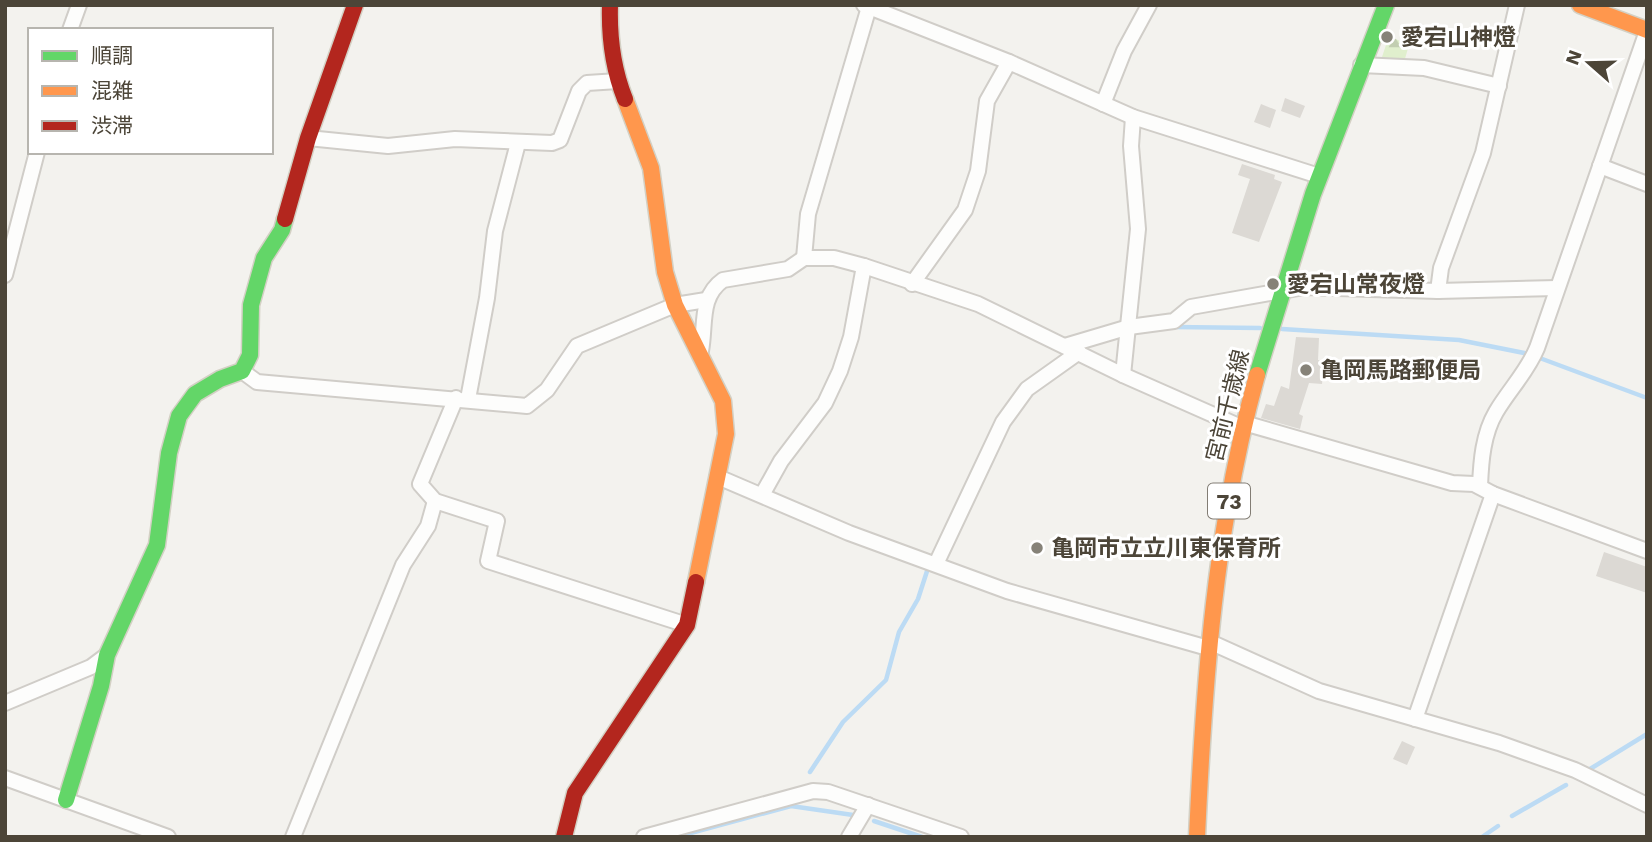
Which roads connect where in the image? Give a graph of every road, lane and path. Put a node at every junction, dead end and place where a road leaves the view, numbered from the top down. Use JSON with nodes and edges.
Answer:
{"nodes":[{"id":1,"x":79,"y":5,"type":"edge"},
{"id":2,"x":355,"y":5,"type":"edge"},
{"id":3,"x":610,"y":5,"type":"edge"},
{"id":4,"x":1149,"y":5,"type":"edge"},
{"id":5,"x":1386,"y":5,"type":"edge"},
{"id":6,"x":1517,"y":5,"type":"edge"},
{"id":7,"x":1580,"y":5,"type":"edge"},
{"id":8,"x":866,"y":6,"type":"edge"},
{"id":9,"x":71,"y":28,"type":"edge"},
{"id":10,"x":1647,"y":31,"type":"edge"},
{"id":11,"x":1009,"y":62,"type":"junction"},
{"id":12,"x":1361,"y":65,"type":"junction"},
{"id":13,"x":618,"y":81,"type":"junction"},
{"id":14,"x":1499,"y":86,"type":"junction"},
{"id":15,"x":1103,"y":104,"type":"junction"},
{"id":16,"x":1133,"y":117,"type":"junction"},
{"id":17,"x":308,"y":138,"type":"junction"},
{"id":18,"x":518,"y":143,"type":"junction"},
{"id":19,"x":36,"y":154,"type":"edge"},
{"id":20,"x":1600,"y":166,"type":"junction"},
{"id":21,"x":1319,"y":176,"type":"junction"},
{"id":22,"x":1647,"y":184,"type":"edge"},
{"id":23,"x":804,"y":258,"type":"junction"},
{"id":24,"x":864,"y":266,"type":"junction"},
{"id":25,"x":5,"y":275,"type":"edge"},
{"id":26,"x":912,"y":284,"type":"junction"},
{"id":27,"x":1557,"y":288,"type":"junction"},
{"id":28,"x":1282,"y":291,"type":"junction"},
{"id":29,"x":1438,"y":291,"type":"junction"},
{"id":30,"x":706,"y":300,"type":"junction"},
{"id":31,"x":676,"y":305,"type":"junction"},
{"id":32,"x":1129,"y":327,"type":"junction"},
{"id":33,"x":1072,"y":349,"type":"junction"},
{"id":34,"x":701,"y":351,"type":"junction"},
{"id":35,"x":242,"y":371,"type":"junction"},
{"id":36,"x":1123,"y":376,"type":"junction"},
{"id":37,"x":462,"y":399,"type":"junction"},
{"id":38,"x":1244,"y":425,"type":"junction"},
{"id":39,"x":718,"y":477,"type":"junction"},
{"id":40,"x":1480,"y":486,"type":"junction"},
{"id":41,"x":1493,"y":494,"type":"junction"},
{"id":42,"x":762,"y":495,"type":"junction"},
{"id":43,"x":435,"y":501,"type":"junction"},
{"id":44,"x":1647,"y":551,"type":"edge"},
{"id":45,"x":936,"y":564,"type":"junction"},
{"id":46,"x":687,"y":625,"type":"junction"},
{"id":47,"x":1209,"y":645,"type":"junction"},
{"id":48,"x":107,"y":655,"type":"junction"},
{"id":49,"x":5,"y":704,"type":"edge"},
{"id":50,"x":1415,"y":719,"type":"junction"},
{"id":51,"x":5,"y":778,"type":"edge"},
{"id":52,"x":66,"y":800,"type":"junction"},
{"id":53,"x":1647,"y":804,"type":"edge"},
{"id":54,"x":868,"y":805,"type":"junction"},
{"id":55,"x":168,"y":837,"type":"edge"},
{"id":56,"x":293,"y":837,"type":"edge"},
{"id":57,"x":564,"y":837,"type":"edge"},
{"id":58,"x":645,"y":837,"type":"edge"},
{"id":59,"x":849,"y":837,"type":"edge"},
{"id":60,"x":961,"y":837,"type":"edge"},
{"id":61,"x":1197,"y":837,"type":"edge"}],
"edges":[{"from":1,"to":9,"type":"street"},
{"from":2,"to":17,"type":"street"},
{"from":3,"to":13,"type":"street"},
{"from":4,"to":15,"type":"street"},
{"from":5,"to":12,"type":"street","name":"宮前千歳線","number":"73"},
{"from":6,"to":14,"type":"street"},
{"from":7,"to":10,"type":"street"},
{"from":8,"to":11,"type":"street"},
{"from":8,"to":23,"type":"street"},
{"from":10,"to":20,"type":"street"},
{"from":11,"to":15,"type":"street"},
{"from":11,"to":26,"type":"street"},
{"from":12,"to":14,"type":"street"},
{"from":12,"to":21,"type":"street","name":"宮前千歳線","number":"73"},
{"from":13,"to":18,"type":"street"},
{"from":13,"to":31,"type":"street"},
{"from":14,"to":29,"type":"street"},
{"from":15,"to":16,"type":"street"},
{"from":16,"to":21,"type":"street"},
{"from":16,"to":32,"type":"street"},
{"from":17,"to":18,"type":"street"},
{"from":17,"to":35,"type":"street"},
{"from":18,"to":37,"type":"street"},
{"from":19,"to":25,"type":"street"},
{"from":20,"to":22,"type":"street"},
{"from":20,"to":27,"type":"street"},
{"from":21,"to":28,"type":"street","name":"宮前千歳線","number":"73"},
{"from":23,"to":24,"type":"street"},
{"from":23,"to":30,"type":"street"},
{"from":24,"to":26,"type":"street"},
{"from":24,"to":42,"type":"street"},
{"from":26,"to":33,"type":"street"},
{"from":27,"to":29,"type":"street"},
{"from":27,"to":40,"type":"street"},
{"from":28,"to":29,"type":"street"},
{"from":28,"to":32,"type":"street"},
{"from":28,"to":38,"type":"street","name":"宮前千歳線","number":"73"},
{"from":30,"to":31,"type":"street"},
{"from":30,"to":34,"type":"street"},
{"from":31,"to":34,"type":"street"},
{"from":31,"to":37,"type":"street"},
{"from":32,"to":33,"type":"street"},
{"from":32,"to":36,"type":"street"},
{"from":33,"to":36,"type":"street"},
{"from":33,"to":45,"type":"street"},
{"from":34,"to":39,"type":"street"},
{"from":35,"to":37,"type":"street"},
{"from":35,"to":48,"type":"street"},
{"from":36,"to":38,"type":"street"},
{"from":37,"to":43,"type":"street"},
{"from":38,"to":40,"type":"street"},
{"from":38,"to":47,"type":"street","name":"宮前千歳線","number":"73"},
{"from":39,"to":42,"type":"street"},
{"from":39,"to":46,"type":"street"},
{"from":40,"to":41,"type":"street"},
{"from":41,"to":44,"type":"street"},
{"from":41,"to":50,"type":"street"},
{"from":42,"to":45,"type":"street"},
{"from":43,"to":46,"type":"street"},
{"from":43,"to":56,"type":"street"},
{"from":45,"to":47,"type":"street"},
{"from":46,"to":57,"type":"street"},
{"from":47,"to":50,"type":"street"},
{"from":47,"to":61,"type":"street","name":"宮前千歳線","number":"73"},
{"from":48,"to":49,"type":"street"},
{"from":48,"to":52,"type":"street"},
{"from":50,"to":53,"type":"street"},
{"from":51,"to":52,"type":"street"},
{"from":52,"to":55,"type":"street"},
{"from":54,"to":58,"type":"street"},
{"from":54,"to":59,"type":"street"},
{"from":54,"to":60,"type":"street"}]}
